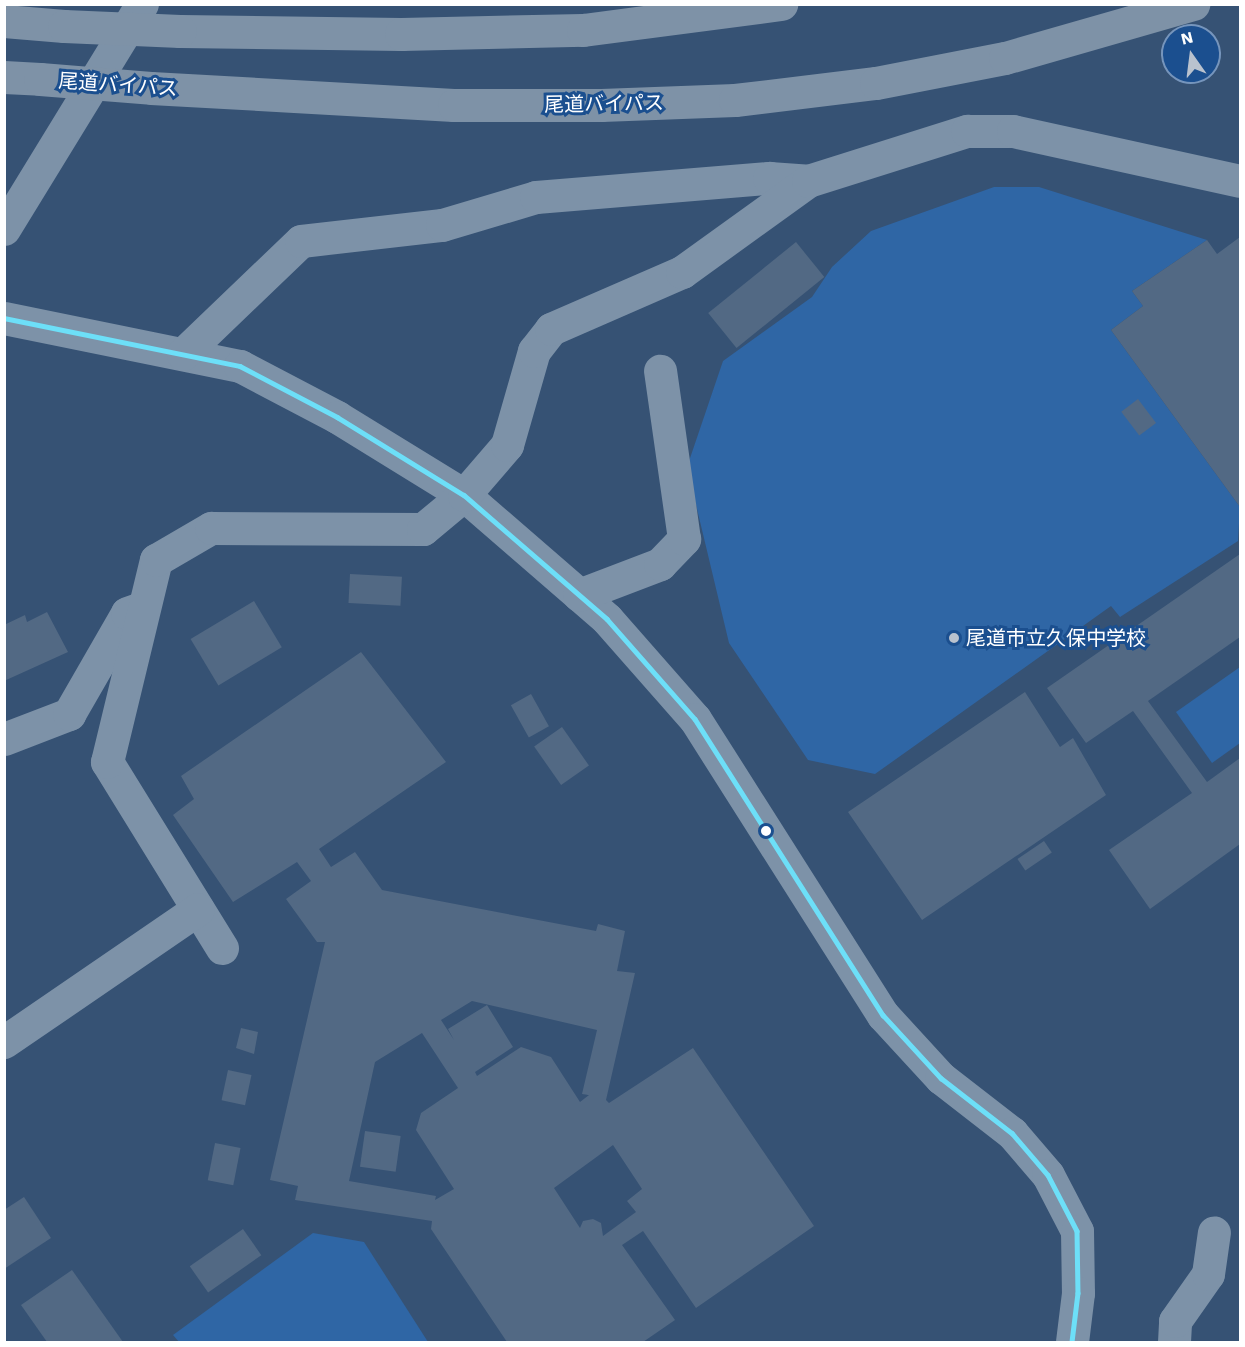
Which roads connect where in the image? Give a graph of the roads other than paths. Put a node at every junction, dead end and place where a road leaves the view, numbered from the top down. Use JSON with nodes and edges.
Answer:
{"nodes":[{"id":1,"x":142,"y":4,"type":"edge"},
{"id":2,"x":781,"y":4,"type":"edge"},
{"id":3,"x":1193,"y":4,"type":"edge"},
{"id":4,"x":4,"y":21,"type":"edge"},
{"id":5,"x":4,"y":77,"type":"edge"},
{"id":6,"x":808,"y":181,"type":"junction"},
{"id":7,"x":1240,"y":181,"type":"edge"},
{"id":8,"x":4,"y":230,"type":"edge"},
{"id":9,"x":4,"y":318,"type":"edge"},
{"id":10,"x":183,"y":354,"type":"junction"},
{"id":11,"x":660,"y":371,"type":"dead end"},
{"id":12,"x":464,"y":495,"type":"junction"},
{"id":13,"x":579,"y":595,"type":"junction"},
{"id":14,"x":142,"y":608,"type":"junction"},
{"id":15,"x":4,"y":739,"type":"edge"},
{"id":16,"x":198,"y":909,"type":"junction"},
{"id":17,"x":222,"y":948,"type":"dead end"},
{"id":18,"x":4,"y":1042,"type":"edge"},
{"id":19,"x":1214,"y":1232,"type":"dead end"},
{"id":20,"x":1072,"y":1342,"type":"edge"},
{"id":21,"x":1174,"y":1342,"type":"edge"}],
"edges":[{"from":1,"to":8,"type":"street"},
{"from":2,"to":4,"type":"highway","bridge":true},
{"from":3,"to":5,"type":"highway","name":"尾道バイパス","bridge":true},
{"from":6,"to":7,"type":"street"},
{"from":6,"to":10,"type":"street"},
{"from":6,"to":12,"type":"street"},
{"from":9,"to":10,"type":"street"},
{"from":10,"to":12,"type":"street"},
{"from":11,"to":13,"type":"street"},
{"from":12,"to":13,"type":"street"},
{"from":12,"to":14,"type":"street"},
{"from":13,"to":20,"type":"street"},
{"from":14,"to":15,"type":"street"},
{"from":14,"to":16,"type":"street"},
{"from":16,"to":17,"type":"street"},
{"from":16,"to":18,"type":"street"},
{"from":19,"to":21,"type":"street"}]}
